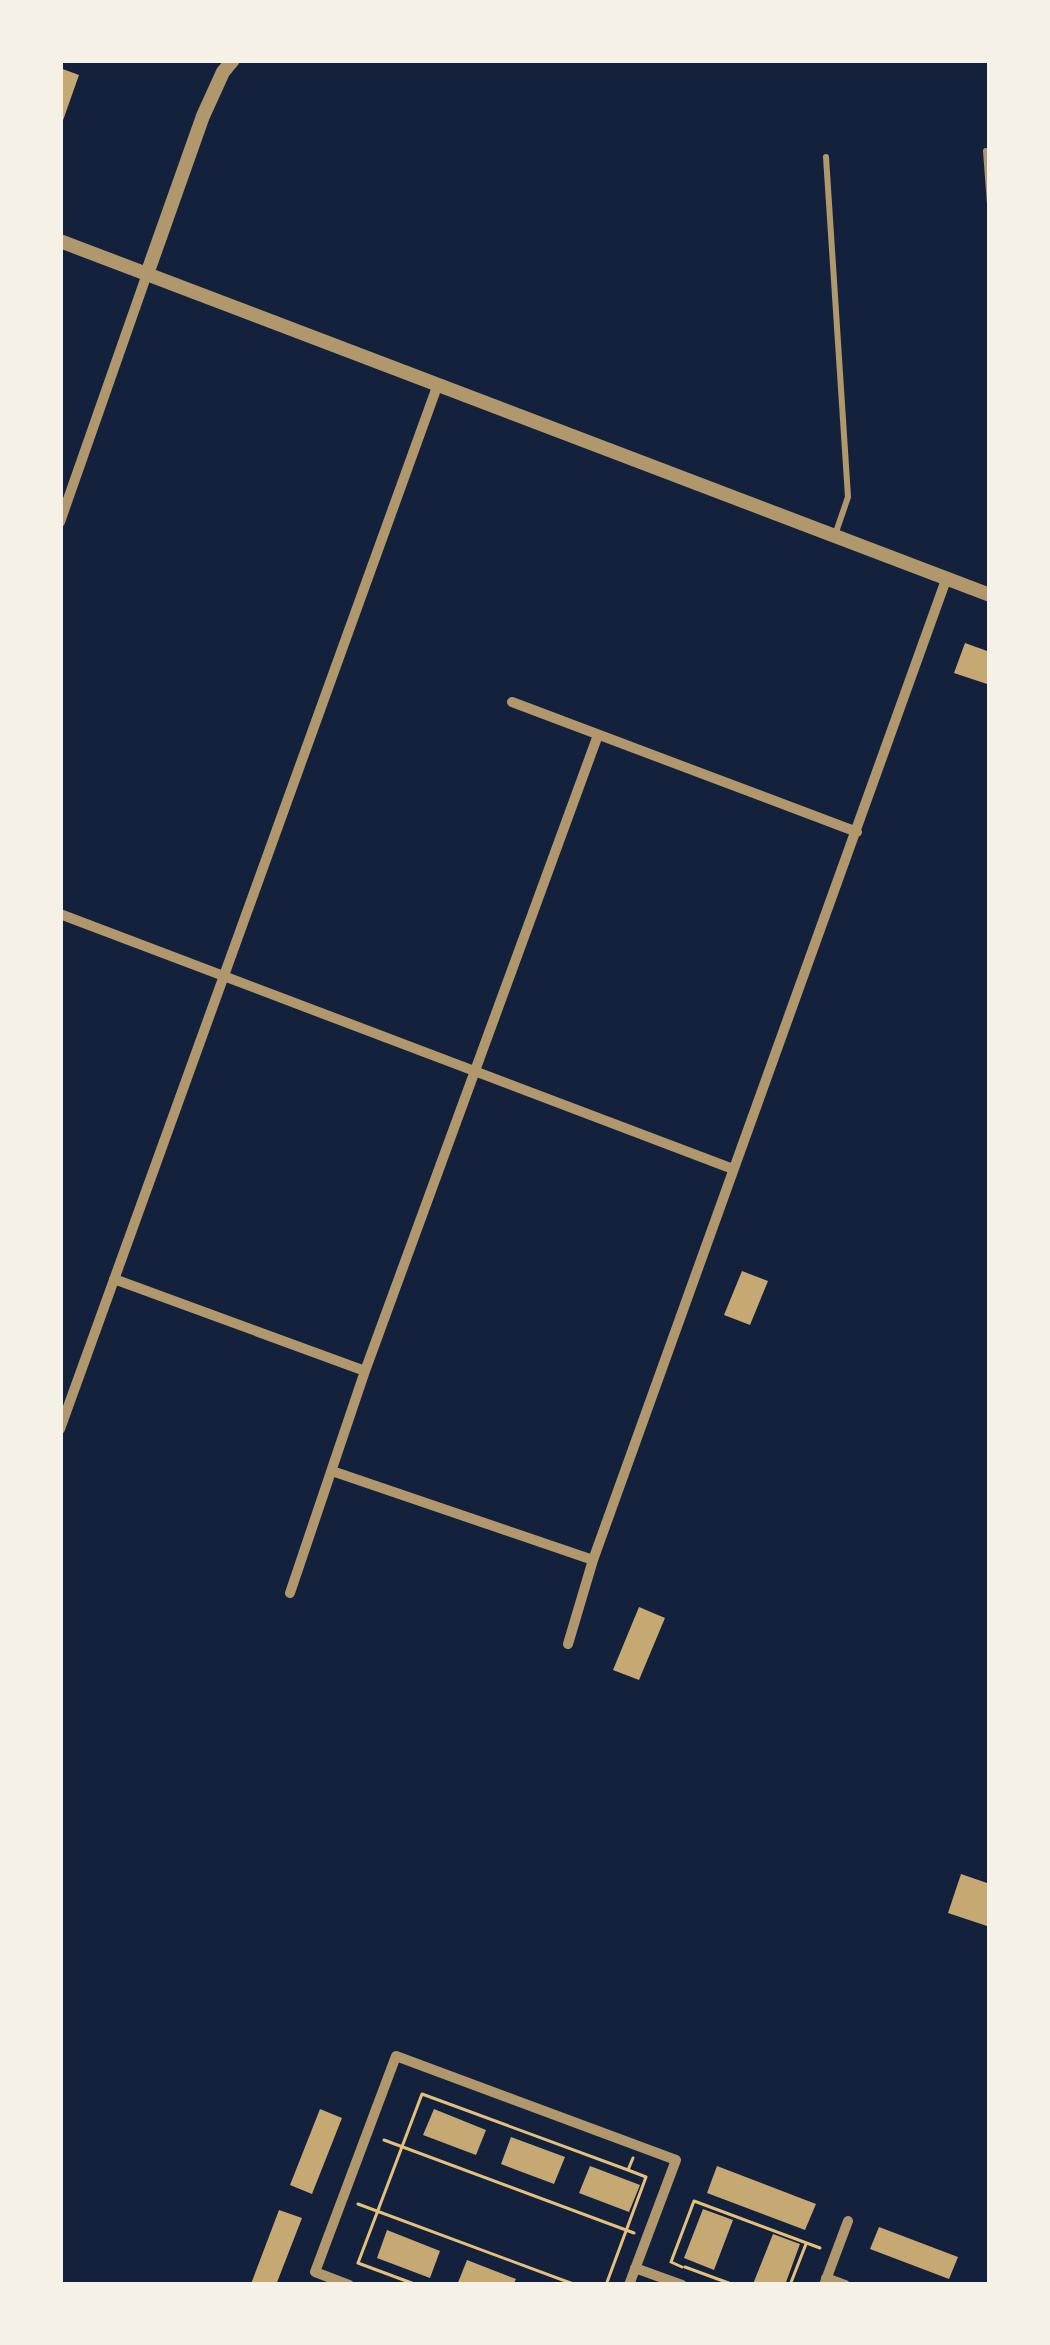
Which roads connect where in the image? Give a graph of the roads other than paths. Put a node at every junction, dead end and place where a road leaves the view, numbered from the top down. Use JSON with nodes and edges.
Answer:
{"nodes":[{"id":1,"x":233,"y":60,"type":"edge"},
{"id":2,"x":986,"y":151,"type":"dead end"},
{"id":3,"x":826,"y":157,"type":"dead end"},
{"id":4,"x":990,"y":204,"type":"edge"},
{"id":5,"x":60,"y":242,"type":"edge"},
{"id":6,"x":148,"y":274,"type":"junction"},
{"id":7,"x":437,"y":384,"type":"junction"},
{"id":8,"x":60,"y":522,"type":"edge"},
{"id":9,"x":836,"y":535,"type":"junction"},
{"id":10,"x":947,"y":577,"type":"junction"},
{"id":11,"x":990,"y":595,"type":"edge"},
{"id":12,"x":512,"y":702,"type":"dead end"},
{"id":13,"x":598,"y":735,"type":"junction"},
{"id":14,"x":857,"y":832,"type":"junction"},
{"id":15,"x":60,"y":914,"type":"edge"},
{"id":16,"x":225,"y":977,"type":"junction"},
{"id":17,"x":474,"y":1070,"type":"junction"},
{"id":18,"x":733,"y":1168,"type":"junction"},
{"id":19,"x":113,"y":1279,"type":"junction"},
{"id":20,"x":365,"y":1371,"type":"junction"},
{"id":21,"x":60,"y":1429,"type":"edge"},
{"id":22,"x":332,"y":1471,"type":"junction"},
{"id":23,"x":593,"y":1560,"type":"junction"},
{"id":24,"x":290,"y":1592,"type":"dead end"},
{"id":25,"x":568,"y":1645,"type":"dead end"},
{"id":26,"x":848,"y":2221,"type":"dead end"},
{"id":27,"x":635,"y":2268,"type":"junction"},
{"id":28,"x":825,"y":2282,"type":"edge"},
{"id":29,"x":350,"y":2285,"type":"edge"},
{"id":30,"x":629,"y":2285,"type":"edge"},
{"id":31,"x":682,"y":2285,"type":"edge"},
{"id":32,"x":845,"y":2285,"type":"edge"}],
"edges":[{"from":1,"to":6,"type":"street"},
{"from":2,"to":4,"type":"lane"},
{"from":3,"to":9,"type":"lane"},
{"from":5,"to":6,"type":"street"},
{"from":6,"to":7,"type":"street"},
{"from":6,"to":8,"type":"street"},
{"from":7,"to":9,"type":"street"},
{"from":7,"to":16,"type":"street"},
{"from":9,"to":10,"type":"street"},
{"from":10,"to":11,"type":"street"},
{"from":10,"to":14,"type":"street"},
{"from":12,"to":13,"type":"street"},
{"from":13,"to":14,"type":"street"},
{"from":13,"to":17,"type":"street"},
{"from":14,"to":18,"type":"street"},
{"from":15,"to":16,"type":"street"},
{"from":16,"to":17,"type":"street"},
{"from":16,"to":19,"type":"street"},
{"from":17,"to":18,"type":"street"},
{"from":17,"to":20,"type":"street"},
{"from":18,"to":23,"type":"street"},
{"from":19,"to":20,"type":"street"},
{"from":19,"to":21,"type":"street"},
{"from":20,"to":22,"type":"street"},
{"from":22,"to":23,"type":"street"},
{"from":22,"to":24,"type":"street"},
{"from":23,"to":25,"type":"street"},
{"from":26,"to":28,"type":"street"},
{"from":27,"to":29,"type":"street"},
{"from":27,"to":30,"type":"street"},
{"from":27,"to":31,"type":"street"},
{"from":28,"to":32,"type":"street"}]}
